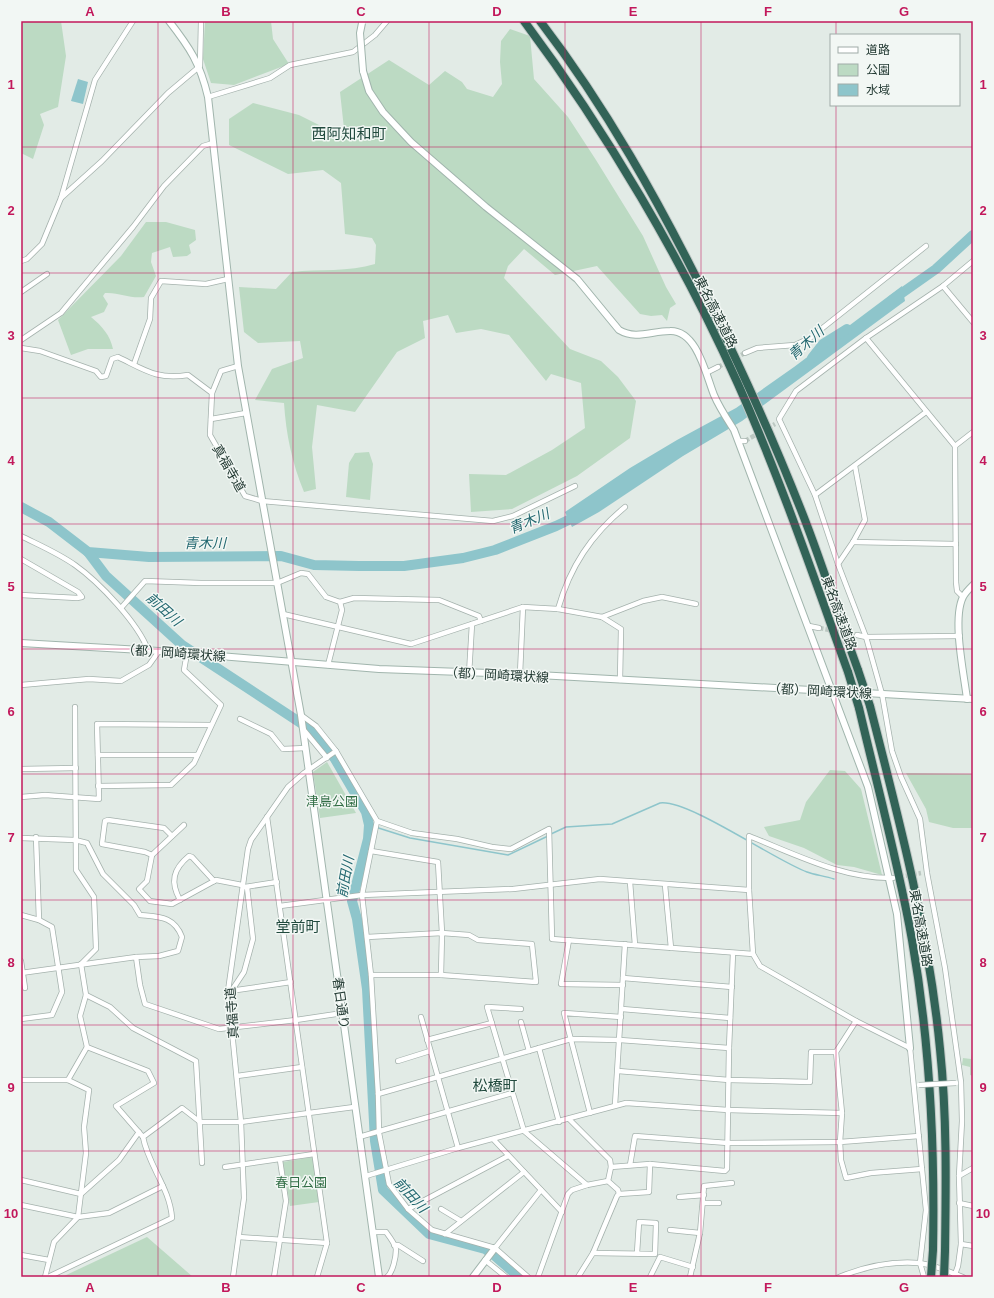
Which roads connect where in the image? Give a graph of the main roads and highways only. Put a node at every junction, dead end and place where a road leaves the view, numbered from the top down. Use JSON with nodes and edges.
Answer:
{"nodes":[{"id":1,"x":524,"y":21,"type":"edge"},
{"id":2,"x":540,"y":21,"type":"edge"},
{"id":3,"x":931,"y":1277,"type":"edge"},
{"id":4,"x":944,"y":1277,"type":"edge"}],
"edges":[{"from":1,"to":3,"type":"highway","name":"東名高速道路","bridge":true},
{"from":2,"to":4,"type":"highway","name":"東名高速道路","bridge":true}]}
